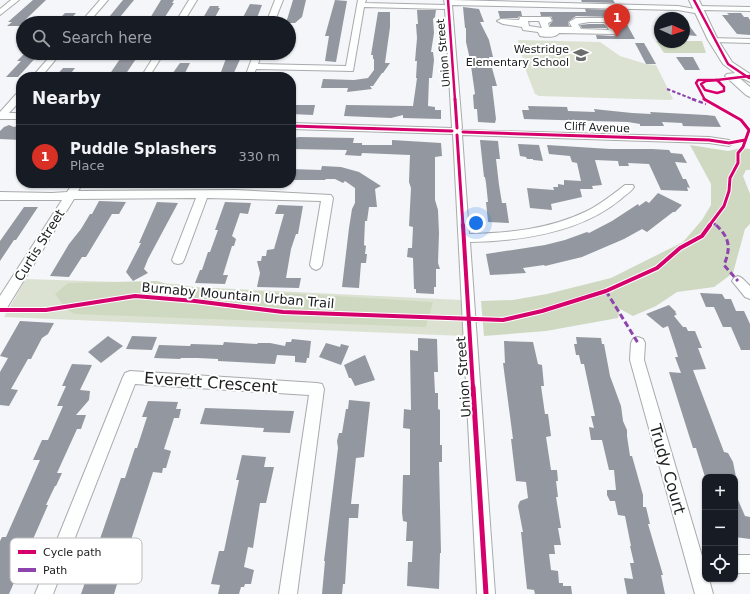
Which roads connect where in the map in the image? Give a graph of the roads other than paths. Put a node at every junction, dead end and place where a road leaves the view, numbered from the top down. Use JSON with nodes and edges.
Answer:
{"nodes":[{"id":1,"x":15,"y":0,"type":"edge"},
{"id":2,"x":104,"y":0,"type":"edge"},
{"id":3,"x":193,"y":0,"type":"edge"},
{"id":4,"x":279,"y":0,"type":"edge"},
{"id":5,"x":362,"y":2,"type":"edge"},
{"id":6,"x":448,"y":3,"type":"edge"},
{"id":7,"x":697,"y":6,"type":"edge"},
{"id":8,"x":750,"y":9,"type":"edge"},
{"id":9,"x":0,"y":13,"type":"edge"},
{"id":10,"x":90,"y":16,"type":"edge"},
{"id":11,"x":183,"y":16,"type":"edge"},
{"id":12,"x":273,"y":16,"type":"edge"},
{"id":13,"x":614,"y":32,"type":"joint"},
{"id":14,"x":713,"y":40,"type":"junction"},
{"id":15,"x":750,"y":41,"type":"edge"},
{"id":16,"x":51,"y":60,"type":"edge"},
{"id":17,"x":156,"y":60,"type":"edge"},
{"id":18,"x":255,"y":60,"type":"edge"},
{"id":19,"x":728,"y":64,"type":"junction"},
{"id":20,"x":253,"y":66,"type":"junction"},
{"id":21,"x":40,"y":72,"type":"edge"},
{"id":22,"x":148,"y":72,"type":"edge"},
{"id":23,"x":251,"y":72,"type":"edge"},
{"id":24,"x":750,"y":79,"type":"edge"},
{"id":25,"x":750,"y":93,"type":"edge"},
{"id":26,"x":16,"y":100,"type":"edge"},
{"id":27,"x":1,"y":116,"type":"edge"},
{"id":28,"x":16,"y":116,"type":"edge"},
{"id":29,"x":296,"y":126,"type":"edge"},
{"id":30,"x":457,"y":131,"type":"junction"},
{"id":31,"x":729,"y":143,"type":"dead end"},
{"id":32,"x":629,"y":187,"type":"dead end"},
{"id":33,"x":75,"y":188,"type":"edge"},
{"id":34,"x":203,"y":194,"type":"junction"},
{"id":35,"x":0,"y":196,"type":"edge"},
{"id":36,"x":70,"y":196,"type":"junction"},
{"id":37,"x":464,"y":238,"type":"junction"},
{"id":38,"x":178,"y":260,"type":"dead end"},
{"id":39,"x":316,"y":265,"type":"dead end"},
{"id":40,"x":738,"y":281,"type":"dead end"},
{"id":41,"x":750,"y":294,"type":"edge"},
{"id":42,"x":1,"y":304,"type":"edge"},
{"id":43,"x":638,"y":343,"type":"dead end"},
{"id":44,"x":66,"y":538,"type":"edge"},
{"id":45,"x":700,"y":561,"type":"edge"},
{"id":46,"x":738,"y":564,"type":"edge"},
{"id":47,"x":750,"y":564,"type":"edge"},
{"id":48,"x":48,"y":584,"type":"edge"},
{"id":49,"x":44,"y":594,"type":"edge"},
{"id":50,"x":288,"y":594,"type":"edge"},
{"id":51,"x":486,"y":594,"type":"edge"},
{"id":52,"x":704,"y":594,"type":"edge"}],
"edges":[{"from":1,"to":9,"type":"street"},
{"from":2,"to":10,"type":"street"},
{"from":3,"to":11,"type":"street"},
{"from":4,"to":12,"type":"street"},
{"from":5,"to":6,"type":"street"},
{"from":5,"to":20,"type":"street"},
{"from":6,"to":7,"type":"street"},
{"from":6,"to":30,"type":"street","name":"Union Street"},
{"from":7,"to":8,"type":"street"},
{"from":7,"to":14,"type":"main road"},
{"from":13,"to":13,"type":"street"},
{"from":14,"to":15,"type":"street"},
{"from":14,"to":19,"type":"main road"},
{"from":16,"to":21,"type":"street"},
{"from":17,"to":22,"type":"street"},
{"from":18,"to":20,"type":"street"},
{"from":19,"to":24,"type":"main road"},
{"from":19,"to":25,"type":"main road"},
{"from":20,"to":23,"type":"street"},
{"from":26,"to":27,"type":"street"},
{"from":27,"to":28,"type":"street"},
{"from":29,"to":30,"type":"street","name":"Cliff Avenue"},
{"from":30,"to":31,"type":"street","name":"Cliff Avenue"},
{"from":30,"to":37,"type":"street","name":"Union Street"},
{"from":32,"to":37,"type":"street"},
{"from":33,"to":36,"type":"street","name":"Curtis Street"},
{"from":34,"to":36,"type":"street"},
{"from":34,"to":38,"type":"street"},
{"from":34,"to":39,"type":"street"},
{"from":35,"to":36,"type":"street"},
{"from":36,"to":42,"type":"street","name":"Curtis Street"},
{"from":37,"to":51,"type":"street","name":"Union Street"},
{"from":40,"to":41,"type":"street"},
{"from":43,"to":45,"type":"street","name":"Trudy Court"},
{"from":44,"to":50,"type":"street","name":"Everett Crescent"},
{"from":45,"to":52,"type":"street","name":"Trudy Court"},
{"from":46,"to":47,"type":"street"},
{"from":48,"to":49,"type":"street","name":"Everett Crescent"}]}
